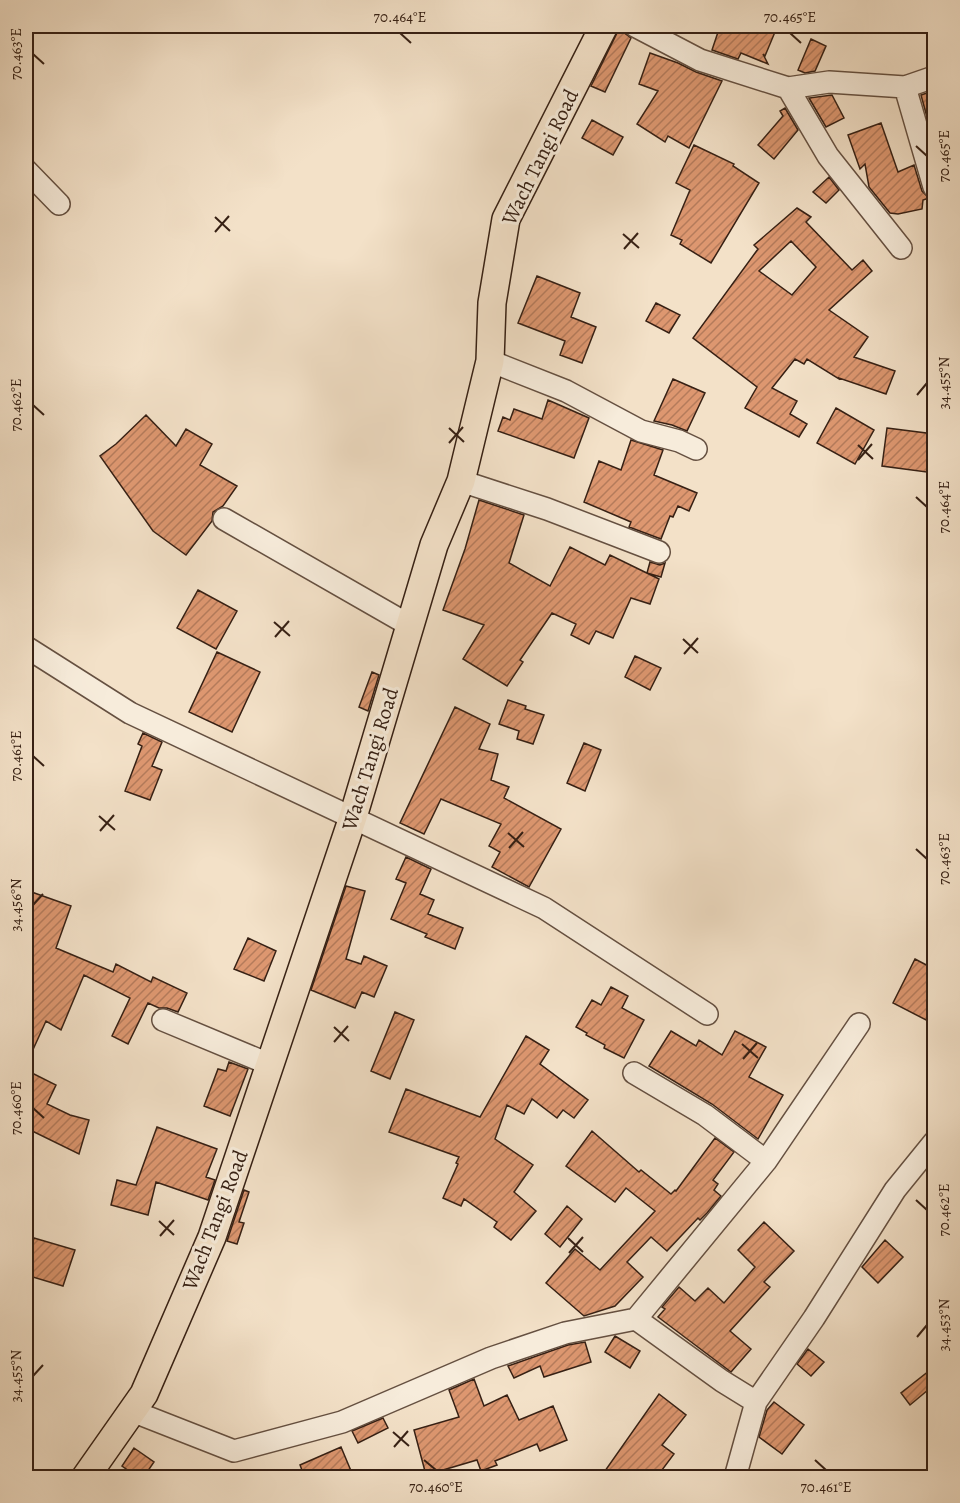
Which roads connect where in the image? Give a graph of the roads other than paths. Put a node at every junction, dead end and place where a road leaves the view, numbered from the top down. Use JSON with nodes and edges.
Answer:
{"nodes":[{"id":1,"x":604,"y":26,"type":"edge"},
{"id":2,"x":635,"y":26,"type":"edge"},
{"id":3,"x":934,"y":77,"type":"edge"},
{"id":4,"x":905,"y":87,"type":"junction"},
{"id":5,"x":788,"y":88,"type":"junction"},
{"id":6,"x":26,"y":170,"type":"edge"},
{"id":7,"x":934,"y":187,"type":"edge"},
{"id":8,"x":59,"y":204,"type":"dead end"},
{"id":9,"x":902,"y":248,"type":"dead end"},
{"id":10,"x":490,"y":361,"type":"junction"},
{"id":11,"x":696,"y":449,"type":"dead end"},
{"id":12,"x":461,"y":481,"type":"junction"},
{"id":13,"x":224,"y":519,"type":"dead end"},
{"id":14,"x":659,"y":552,"type":"dead end"},
{"id":15,"x":410,"y":625,"type":"junction"},
{"id":16,"x":26,"y":647,"type":"edge"},
{"id":17,"x":353,"y":817,"type":"junction"},
{"id":18,"x":706,"y":1014,"type":"dead end"},
{"id":19,"x":163,"y":1020,"type":"dead end"},
{"id":20,"x":859,"y":1024,"type":"dead end"},
{"id":21,"x":270,"y":1065,"type":"junction"},
{"id":22,"x":634,"y":1072,"type":"dead end"},
{"id":23,"x":934,"y":1142,"type":"edge"},
{"id":24,"x":766,"y":1161,"type":"junction"},
{"id":25,"x":636,"y":1318,"type":"junction"},
{"id":26,"x":756,"y":1401,"type":"junction"},
{"id":27,"x":132,"y":1411,"type":"junction"},
{"id":28,"x":85,"y":1478,"type":"edge"},
{"id":29,"x":733,"y":1478,"type":"edge"}],
"edges":[{"from":1,"to":10,"type":"main road","name":"Wach Tangi Road"},
{"from":2,"to":5,"type":"street"},
{"from":3,"to":4,"type":"street"},
{"from":4,"to":5,"type":"street"},
{"from":4,"to":7,"type":"street"},
{"from":5,"to":9,"type":"street"},
{"from":6,"to":8,"type":"street"},
{"from":10,"to":11,"type":"street"},
{"from":10,"to":12,"type":"main road","name":"Wach Tangi Road"},
{"from":12,"to":14,"type":"street"},
{"from":12,"to":15,"type":"main road","name":"Wach Tangi Road"},
{"from":13,"to":15,"type":"street"},
{"from":15,"to":17,"type":"main road","name":"Wach Tangi Road"},
{"from":16,"to":17,"type":"street"},
{"from":17,"to":18,"type":"street"},
{"from":17,"to":21,"type":"main road","name":"Wach Tangi Road"},
{"from":19,"to":21,"type":"street"},
{"from":20,"to":24,"type":"street"},
{"from":21,"to":27,"type":"main road","name":"Wach Tangi Road"},
{"from":22,"to":24,"type":"street"},
{"from":23,"to":26,"type":"street"},
{"from":24,"to":25,"type":"street"},
{"from":25,"to":26,"type":"street"},
{"from":25,"to":27,"type":"street"},
{"from":26,"to":29,"type":"street"},
{"from":27,"to":28,"type":"main road","name":"Wach Tangi Road"}]}
